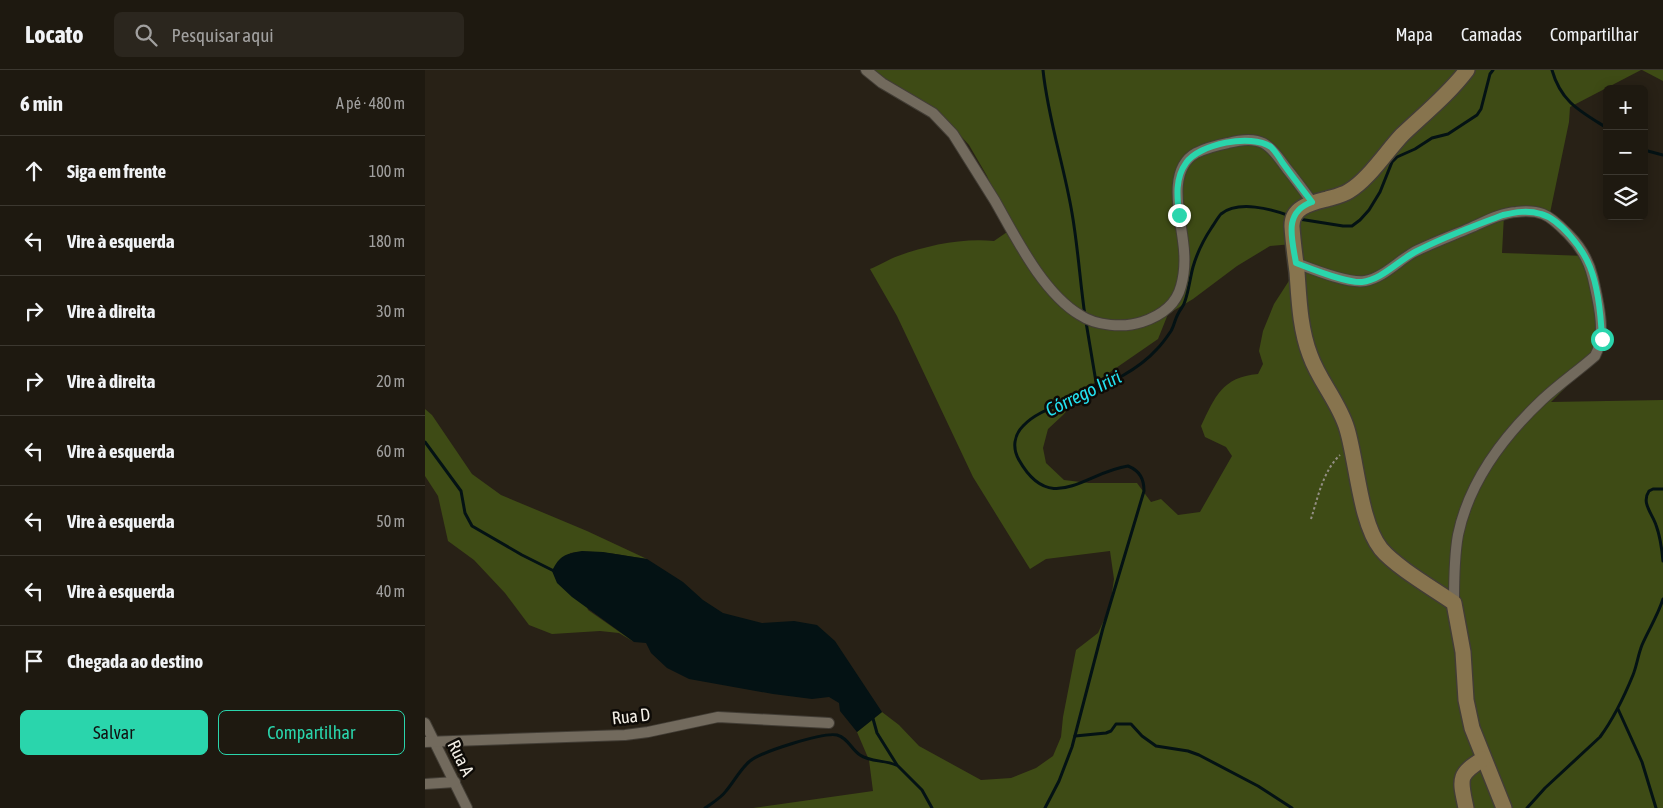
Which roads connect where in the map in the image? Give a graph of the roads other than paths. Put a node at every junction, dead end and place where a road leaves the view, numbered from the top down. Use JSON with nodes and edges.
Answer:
{"nodes":[{"id":1,"x":866,"y":70,"type":"edge"},
{"id":2,"x":1467,"y":70,"type":"edge"},
{"id":3,"x":1302,"y":209,"type":"junction"},
{"id":4,"x":1296,"y":263,"type":"junction"},
{"id":5,"x":1454,"y":603,"type":"junction"},
{"id":6,"x":425,"y":723,"type":"edge"},
{"id":7,"x":829,"y":723,"type":"dead end"},
{"id":8,"x":430,"y":742,"type":"edge"},
{"id":9,"x":1483,"y":759,"type":"junction"},
{"id":10,"x":455,"y":782,"type":"junction"},
{"id":11,"x":425,"y":784,"type":"edge"},
{"id":12,"x":467,"y":808,"type":"edge"},
{"id":13,"x":1466,"y":808,"type":"edge"},
{"id":14,"x":1504,"y":808,"type":"edge"}],
"edges":[{"from":1,"to":3,"type":"street"},
{"from":2,"to":3,"type":"street"},
{"from":3,"to":4,"type":"street"},
{"from":4,"to":5,"type":"street"},
{"from":4,"to":5,"type":"street"},
{"from":5,"to":9,"type":"street"},
{"from":6,"to":8,"type":"street","name":"Rua A"},
{"from":7,"to":8,"type":"street","name":"Rua D"},
{"from":8,"to":10,"type":"street","name":"Rua A"},
{"from":9,"to":13,"type":"street"},
{"from":9,"to":14,"type":"street"},
{"from":10,"to":11,"type":"street"},
{"from":10,"to":12,"type":"street","name":"Rua A"}]}
